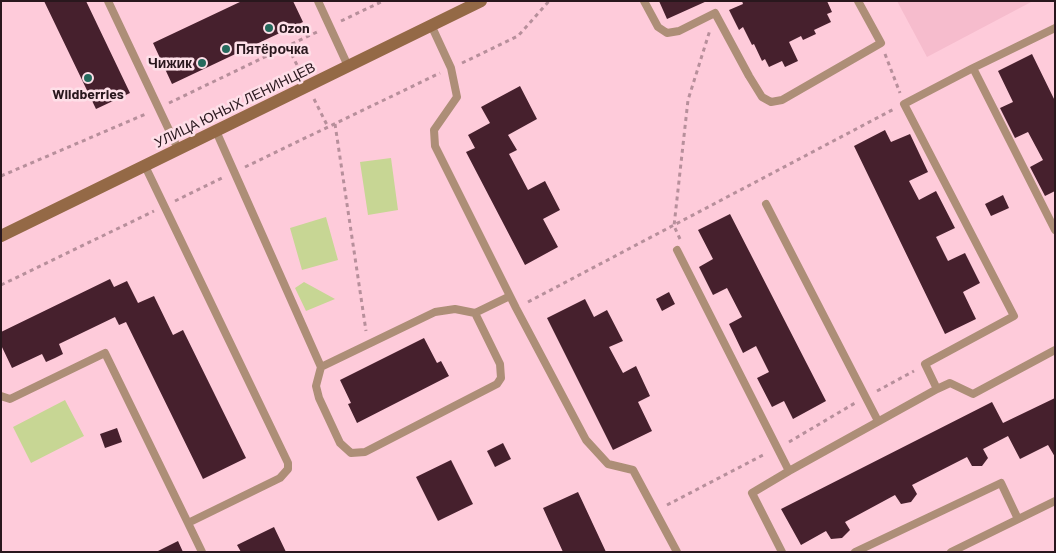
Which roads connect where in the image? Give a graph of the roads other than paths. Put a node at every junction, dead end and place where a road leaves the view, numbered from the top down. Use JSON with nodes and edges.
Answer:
{"nodes":[{"id":1,"x":108,"y":1,"type":"edge"},
{"id":2,"x":318,"y":1,"type":"edge"},
{"id":3,"x":481,"y":1,"type":"edge"},
{"id":4,"x":644,"y":1,"type":"edge"},
{"id":5,"x":858,"y":1,"type":"edge"},
{"id":6,"x":432,"y":27,"type":"junction"},
{"id":7,"x":1055,"y":28,"type":"edge"},
{"id":8,"x":348,"y":66,"type":"junction"},
{"id":9,"x":973,"y":68,"type":"junction"},
{"id":10,"x":216,"y":131,"type":"junction"},
{"id":11,"x":178,"y":150,"type":"junction"},
{"id":12,"x":145,"y":166,"type":"junction"},
{"id":13,"x":766,"y":204,"type":"dead end"},
{"id":14,"x":1055,"y":230,"type":"edge"},
{"id":15,"x":1,"y":236,"type":"edge"},
{"id":16,"x":677,"y":250,"type":"road end"},
{"id":17,"x":510,"y":296,"type":"junction"},
{"id":18,"x":475,"y":313,"type":"junction"},
{"id":19,"x":1055,"y":350,"type":"edge"},
{"id":20,"x":321,"y":367,"type":"junction"},
{"id":21,"x":937,"y":389,"type":"junction"},
{"id":22,"x":1,"y":396,"type":"edge"},
{"id":23,"x":878,"y":421,"type":"junction"},
{"id":24,"x":789,"y":471,"type":"junction"},
{"id":25,"x":1055,"y":501,"type":"edge"},
{"id":26,"x":1018,"y":519,"type":"junction"},
{"id":27,"x":188,"y":523,"type":"junction"},
{"id":28,"x":675,"y":551,"type":"edge"},
{"id":29,"x":202,"y":552,"type":"edge"},
{"id":30,"x":782,"y":552,"type":"edge"},
{"id":31,"x":855,"y":552,"type":"edge"},
{"id":32,"x":951,"y":552,"type":"edge"}],
"edges":[{"from":1,"to":11,"type":"lane"},
{"from":2,"to":8,"type":"lane"},
{"from":3,"to":6,"type":"main road","name":"УЛИЦА ЮНЫХ ЛЕНИНЦЕВ"},
{"from":4,"to":5,"type":"lane"},
{"from":6,"to":8,"type":"main road","name":"УЛИЦА ЮНЫХ ЛЕНИНЦЕВ"},
{"from":6,"to":17,"type":"lane"},
{"from":7,"to":9,"type":"lane"},
{"from":8,"to":10,"type":"main road","name":"УЛИЦА ЮНЫХ ЛЕНИНЦЕВ"},
{"from":9,"to":14,"type":"lane"},
{"from":9,"to":21,"type":"lane"},
{"from":10,"to":11,"type":"main road","name":"УЛИЦА ЮНЫХ ЛЕНИНЦЕВ"},
{"from":10,"to":20,"type":"lane"},
{"from":11,"to":12,"type":"main road","name":"УЛИЦА ЮНЫХ ЛЕНИНЦЕВ"},
{"from":12,"to":15,"type":"main road","name":"УЛИЦА ЮНЫХ ЛЕНИНЦЕВ"},
{"from":12,"to":27,"type":"lane"},
{"from":13,"to":23,"type":"lane"},
{"from":16,"to":24,"type":"lane"},
{"from":17,"to":18,"type":"lane"},
{"from":17,"to":28,"type":"lane"},
{"from":18,"to":20,"type":"lane"},
{"from":18,"to":20,"type":"lane"},
{"from":19,"to":21,"type":"lane"},
{"from":21,"to":23,"type":"lane"},
{"from":22,"to":27,"type":"lane"},
{"from":23,"to":24,"type":"lane"},
{"from":24,"to":30,"type":"lane"},
{"from":25,"to":26,"type":"lane"},
{"from":26,"to":31,"type":"lane"},
{"from":26,"to":32,"type":"lane"},
{"from":27,"to":29,"type":"lane"}]}
